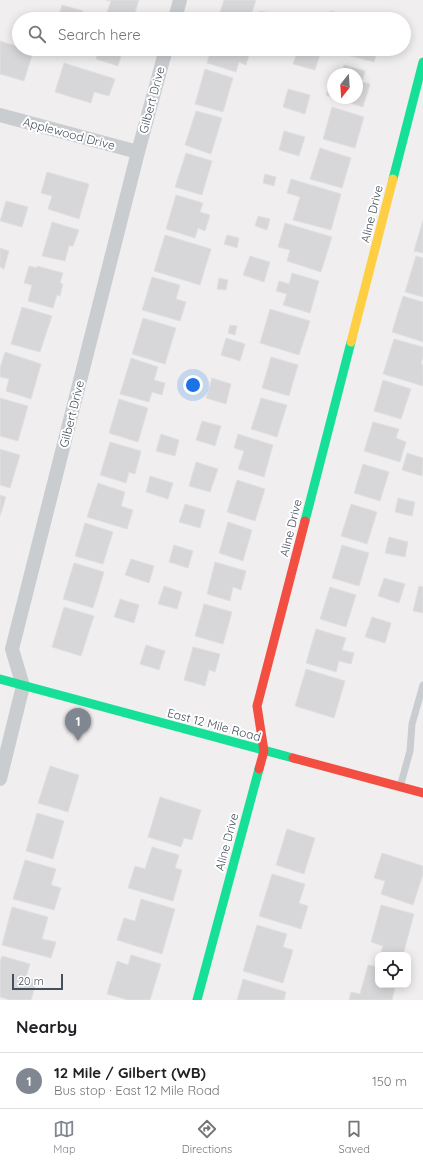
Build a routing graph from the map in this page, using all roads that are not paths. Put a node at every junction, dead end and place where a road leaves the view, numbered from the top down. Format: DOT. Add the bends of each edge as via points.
graph roads {
  1 [pos="180,0"];
  2 [pos="177,12"];
  3 [pos="164,56"];
  4 [pos="423,62"];
  5 [pos="0,115"];
  6 [pos="138,152"];
  7 [pos="0,679"];
  8 [pos="423,685"];
  9 [pos="23,686"];
  10 [pos="264,751"];
  11 [pos="0,779"];
  12 [pos="400,787"];
  13 [pos="423,793"];
  14 [pos="198,1000"];
  1 -- 2 [label="street"];
  3 -- 6 [label="street, Gilbert Drive"];
  4 -- 10 [label="street, Aline Drive" via="257,706"];
  5 -- 6 [label="street, Applewood Drive"];
  6 -- 9 [label="street, Gilbert Drive" via="12,649"];
  7 -- 9 [label="street, East 12 Mile Road"];
  8 -- 12 [label="lane" via="412,724 410,751"];
  9 -- 10 [label="street, East 12 Mile Road"];
  9 -- 11 [label="street"];
  10 -- 12 [label="street, East 12 Mile Road"];
  10 -- 14 [label="street, Aline Drive"];
  12 -- 13 [label="street, East 12 Mile Road"];
}
